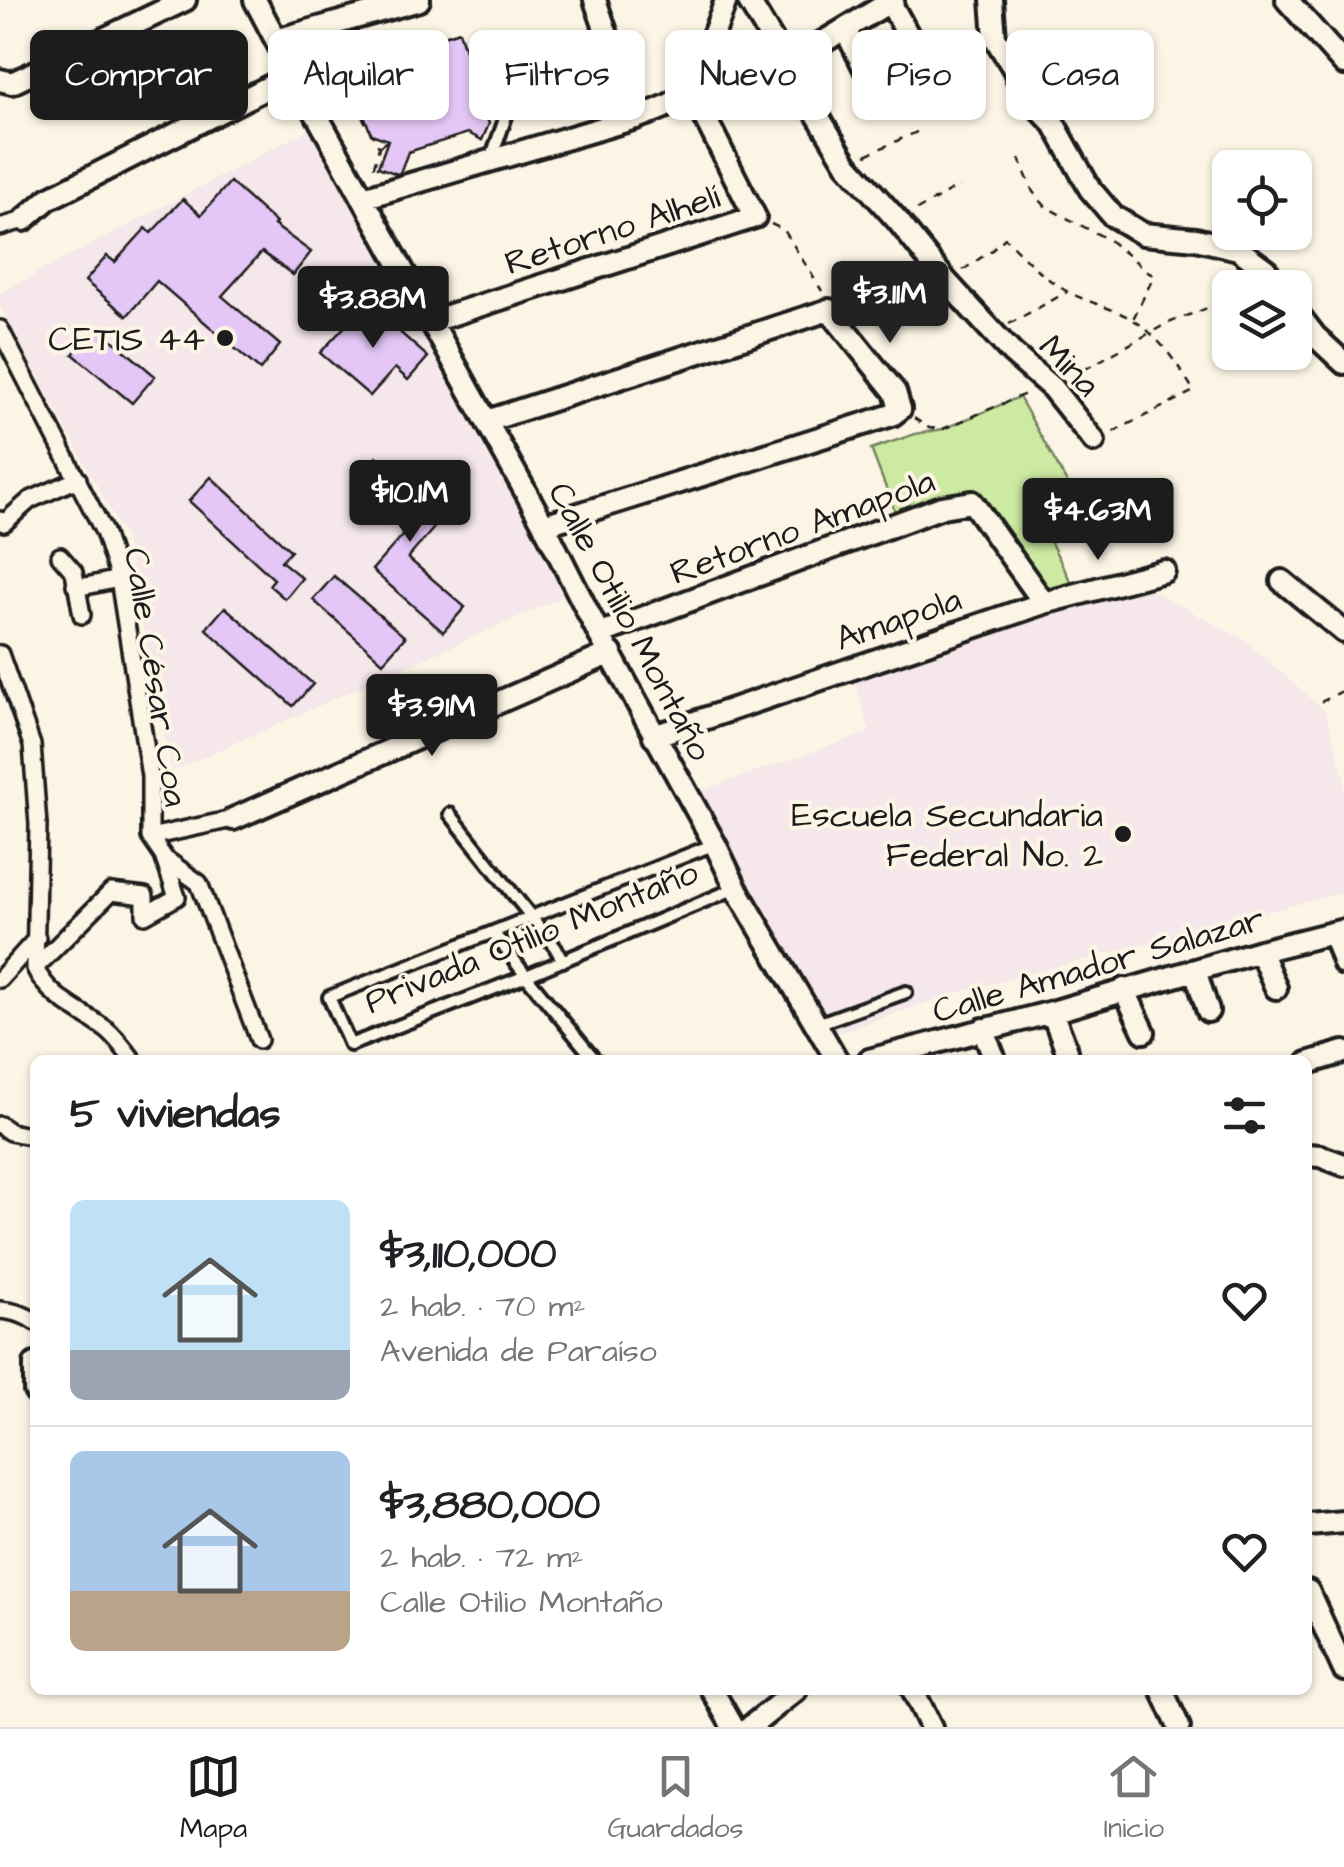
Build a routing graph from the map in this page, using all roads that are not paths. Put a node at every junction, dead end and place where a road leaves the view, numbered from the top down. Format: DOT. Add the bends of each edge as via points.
graph roads {
  1 [pos="184,0"];
  2 [pos="256,0"];
  3 [pos="418,0"];
  4 [pos="595,0"];
  5 [pos="726,0"];
  6 [pos="748,0"];
  7 [pos="992,0"];
  8 [pos="1287,0"];
  9 [pos="891,1"];
  10 [pos="845,29"];
  11 [pos="271,30"];
  12 [pos="312,30"];
  13 [pos="605,30"];
  14 [pos="715,30"];
  15 [pos="906,30"];
  16 [pos="832,37"];
  17 [pos="852,43"];
  18 [pos="1344,64"];
  19 [pos="0,80"];
  20 [pos="268,87"];
  21 [pos="319,120"];
  22 [pos="505,120"];
  23 [pos="629,120"];
  24 [pos="706,120"];
  25 [pos="491,160"];
  26 [pos="360,194"];
  27 [pos="24,220"];
  28 [pos="0,227"];
  29 [pos="1266,270"];
  30 [pos="432,320"];
  31 [pos="0,329"];
  32 [pos="1312,332"];
  33 [pos="1344,363"];
  34 [pos="487,421"];
  35 [pos="1094,441"];
  36 [pos="78,479"];
  37 [pos="0,520"];
  38 [pos="544,525"];
  39 [pos="60,556"];
  40 [pos="1164,571"];
  41 [pos="118,580"];
  42 [pos="1282,581"];
  43 [pos="75,585"];
  44 [pos="1044,603"];
  45 [pos="82,615"];
  46 [pos="1344,632"];
  47 [pos="599,634"];
  48 [pos="611,653"];
  49 [pos="0,654"];
  50 [pos="654,736"];
  51 [pos="450,814"];
  52 [pos="233,820"];
  53 [pos="150,837"];
  54 [pos="715,844"];
  55 [pos="163,856"];
  56 [pos="736,888"];
  57 [pos="531,917"];
  58 [pos="1338,931"];
  59 [pos="493,932"];
  60 [pos="37,938"];
  61 [pos="1260,951"];
  62 [pos="563,961"];
  63 [pos="1344,964"];
  64 [pos="36,968"];
  65 [pos="1195,970"];
  66 [pos="526,976"];
  67 [pos="0,979"];
  68 [pos="1276,988"];
  69 [pos="1124,989"];
  70 [pos="906,992"];
  71 [pos="1208,1011"];
  72 [pos="1052,1012"];
  73 [pos="818,1024"];
  74 [pos="983,1030"];
  75 [pos="1144,1032"];
  76 [pos="260,1040"];
  77 [pos="1067,1052"];
  78 [pos="1344,1052"];
  79 [pos="129,1055"];
  80 [pos="591,1055"];
  81 [pos="834,1055"];
  82 [pos="915,1055"];
  83 [pos="992,1055"];
  84 [pos="1312,1061"];
  85 [pos="0,1125"];
  86 [pos="30,1137"];
  87 [pos="1312,1155"];
  88 [pos="1344,1166"];
  89 [pos="0,1310"];
  90 [pos="30,1318"];
  91 [pos="1344,1522"];
  92 [pos="1312,1524"];
  93 [pos="1312,1600"];
  94 [pos="1344,1670"];
  95 [pos="715,1695"];
  96 [pos="790,1695"];
  97 [pos="915,1695"];
  98 [pos="1164,1695"];
  99 [pos="733,1727"];
  100 [pos="750,1727"];
  101 [pos="930,1727"];
  102 [pos="1179,1727"];
  1 -- 19 [label="street" via="12,82"];
  2 -- 11 [label="street, Calle Otilio Montaño"];
  3 -- 12 [label="street"];
  4 -- 13 [label="street"];
  5 -- 14 [label="street"];
  6 -- 35 [label="street, Mina" via="847,164"];
  7 -- 29 [label="street" via="995,38 1023,92 1054,124 1090,190 1113,216 1143,234 1238,250"];
  8 -- 18 [label="street"];
  9 -- 10 [label="street"];
  9 -- 15 [label="street"];
  10 -- 16 [label="street"];
  10 -- 17 [label="street"];
  20 -- 27 [label="street" via="48,198"];
  21 -- 26 [label="street, Calle Otilio Montaño"];
  22 -- 25 [label="lane"];
  23 -- 25 [label="street"];
  24 -- 30 [label="street, Retorno Alhelí" via="756,217"];
  25 -- 26 [label="street"];
  26 -- 30 [label="street, Calle Otilio Montaño"];
  27 -- 28 [label="street"];
  30 -- 34 [label="street, Calle Otilio Montaño"];
  31 -- 36 [label="street, Calle César Coa"];
  32 -- 33 [label="street"];
  34 -- 38 [label="street, Calle Otilio Montaño"];
  34 -- 38 [label="street" via="830,310 900,409"];
  36 -- 37 [label="street"];
  36 -- 41 [label="street, Calle César Coa"];
  38 -- 47 [label="street, Calle Otilio Montaño"];
  39 -- 43 [label="street" via="74,572"];
  40 -- 44 [label="street, Amapola"];
  41 -- 43 [label="street"];
  41 -- 53 [label="street, Calle César Coa" via="150,776"];
  42 -- 46 [label="street"];
  43 -- 45 [label="street"];
  44 -- 47 [label="street, Retorno Amapola" via="972,502"];
  44 -- 50 [label="street, Amapola"];
  47 -- 48 [label="street, Calle Otilio Montaño"];
  48 -- 50 [label="street, Calle Otilio Montaño"];
  48 -- 52 [label="street"];
  49 -- 60 [label="street" via="32,745"];
  50 -- 54 [label="street, Calle Otilio Montaño"];
  51 -- 57 [label="lane"];
  52 -- 53 [label="street"];
  53 -- 55 [label="street, Calle César Coa"];
  54 -- 56 [label="street, Calle Otilio Montaño"];
  54 -- 57 [label="lane, Privada Otilio Montaño"];
  55 -- 64 [label="street, Calle César Coa" via="177,897 145,915 145,896 111,892"];
  55 -- 76 [label="street" via="199,883"];
  56 -- 62 [label="lane, Privada Otilio Montaño"];
  56 -- 73 [label="street, Calle Otilio Montaño"];
  57 -- 59 [label="lane, Privada Otilio Montaño"];
  57 -- 62 [label="lane"];
  58 -- 61 [label="street, Calle Amador Salazar"];
  58 -- 63 [label="street"];
  59 -- 66 [label="lane"];
  59 -- 66 [label="lane, Privada Otilio Montaño" via="329,997 350,1045"];
  60 -- 64 [label="street"];
  60 -- 67 [label="street"];
  61 -- 65 [label="street, Calle Amador Salazar"];
  61 -- 68 [label="street"];
  62 -- 66 [label="lane, Privada Otilio Montaño"];
  64 -- 79 [label="street" via="65,1004 110,1031"];
  65 -- 69 [label="street, Calle Amador Salazar"];
  65 -- 71 [label="street"];
  66 -- 80 [label="lane"];
  69 -- 72 [label="street, Calle Amador Salazar"];
  69 -- 75 [label="street"];
  70 -- 73 [label="lane"];
  72 -- 74 [label="street, Calle Amador Salazar"];
  72 -- 77 [label="street"];
  73 -- 81 [label="street, Calle Otilio Montaño"];
  74 -- 82 [label="street, Calle Amador Salazar"];
  74 -- 83 [label="street"];
  78 -- 84 [label="street"];
  85 -- 86 [label="street"];
  87 -- 88 [label="street"];
  89 -- 90 [label="street"];
  91 -- 92 [label="street"];
  93 -- 94 [label="street"];
  95 -- 99 [label="street"];
  96 -- 100 [label="street"];
  97 -- 101 [label="street"];
  98 -- 102 [label="street"];
}
